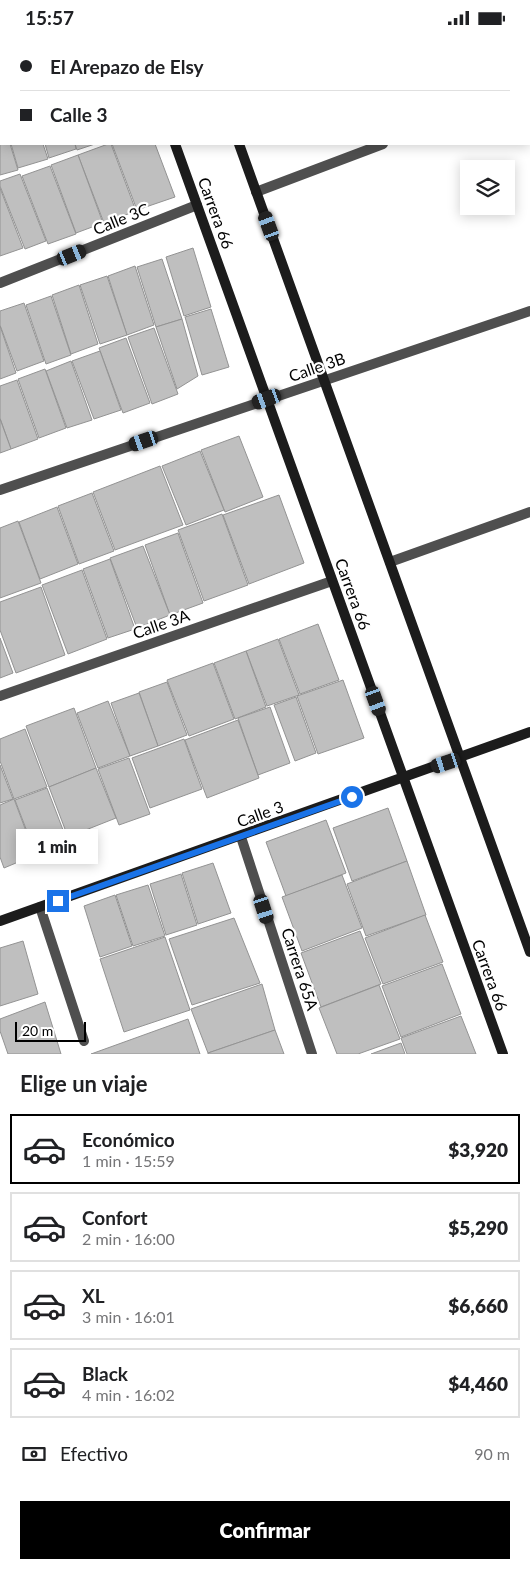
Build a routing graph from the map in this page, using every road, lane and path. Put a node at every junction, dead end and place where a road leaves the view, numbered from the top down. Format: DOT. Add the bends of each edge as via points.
graph roads {
  1 [pos="176,145"];
  2 [pos="239,145"];
  3 [pos="380,145"];
  4 [pos="256,192"];
  5 [pos="197,205"];
  6 [pos="0,283"];
  7 [pos="530,311"];
  8 [pos="324,380"];
  9 [pos="267,399"];
  10 [pos="0,490"];
  11 [pos="530,512"];
  12 [pos="390,563"];
  13 [pos="332,581"];
  14 [pos="0,696"];
  15 [pos="530,733"];
  16 [pos="460,759"];
  17 [pos="403,777"];
  18 [pos="241,837"];
  19 [pos="40,907"];
  20 [pos="0,921"];
  21 [pos="530,952"];
  22 [pos="84,1041"];
  23 [pos="312,1054"];
  24 [pos="503,1054"];
  1 -- 5 [label="main road, Carrera 66"];
  2 -- 4 [label="main road"];
  3 -- 4 [label="street"];
  4 -- 8 [label="main road"];
  5 -- 6 [label="street, Calle 3C"];
  5 -- 9 [label="main road, Carrera 66"];
  7 -- 8 [label="street, Calle 3B"];
  8 -- 9 [label="street, Calle 3B"];
  8 -- 12 [label="main road"];
  9 -- 10 [label="street, Calle 3B"];
  9 -- 13 [label="main road, Carrera 66"];
  11 -- 12 [label="street"];
  12 -- 16 [label="main road"];
  13 -- 14 [label="street, Calle 3A"];
  13 -- 17 [label="main road, Carrera 66"];
  15 -- 16 [label="main road, Calle 3"];
  16 -- 17 [label="main road, Calle 3"];
  16 -- 21 [label="main road"];
  17 -- 18 [label="main road, Calle 3"];
  17 -- 24 [label="main road, Carrera 66"];
  18 -- 19 [label="main road, Calle 3"];
  18 -- 23 [label="street, Carrera 65A"];
  19 -- 20 [label="main road, Calle 3"];
  19 -- 22 [label="street"];
}
